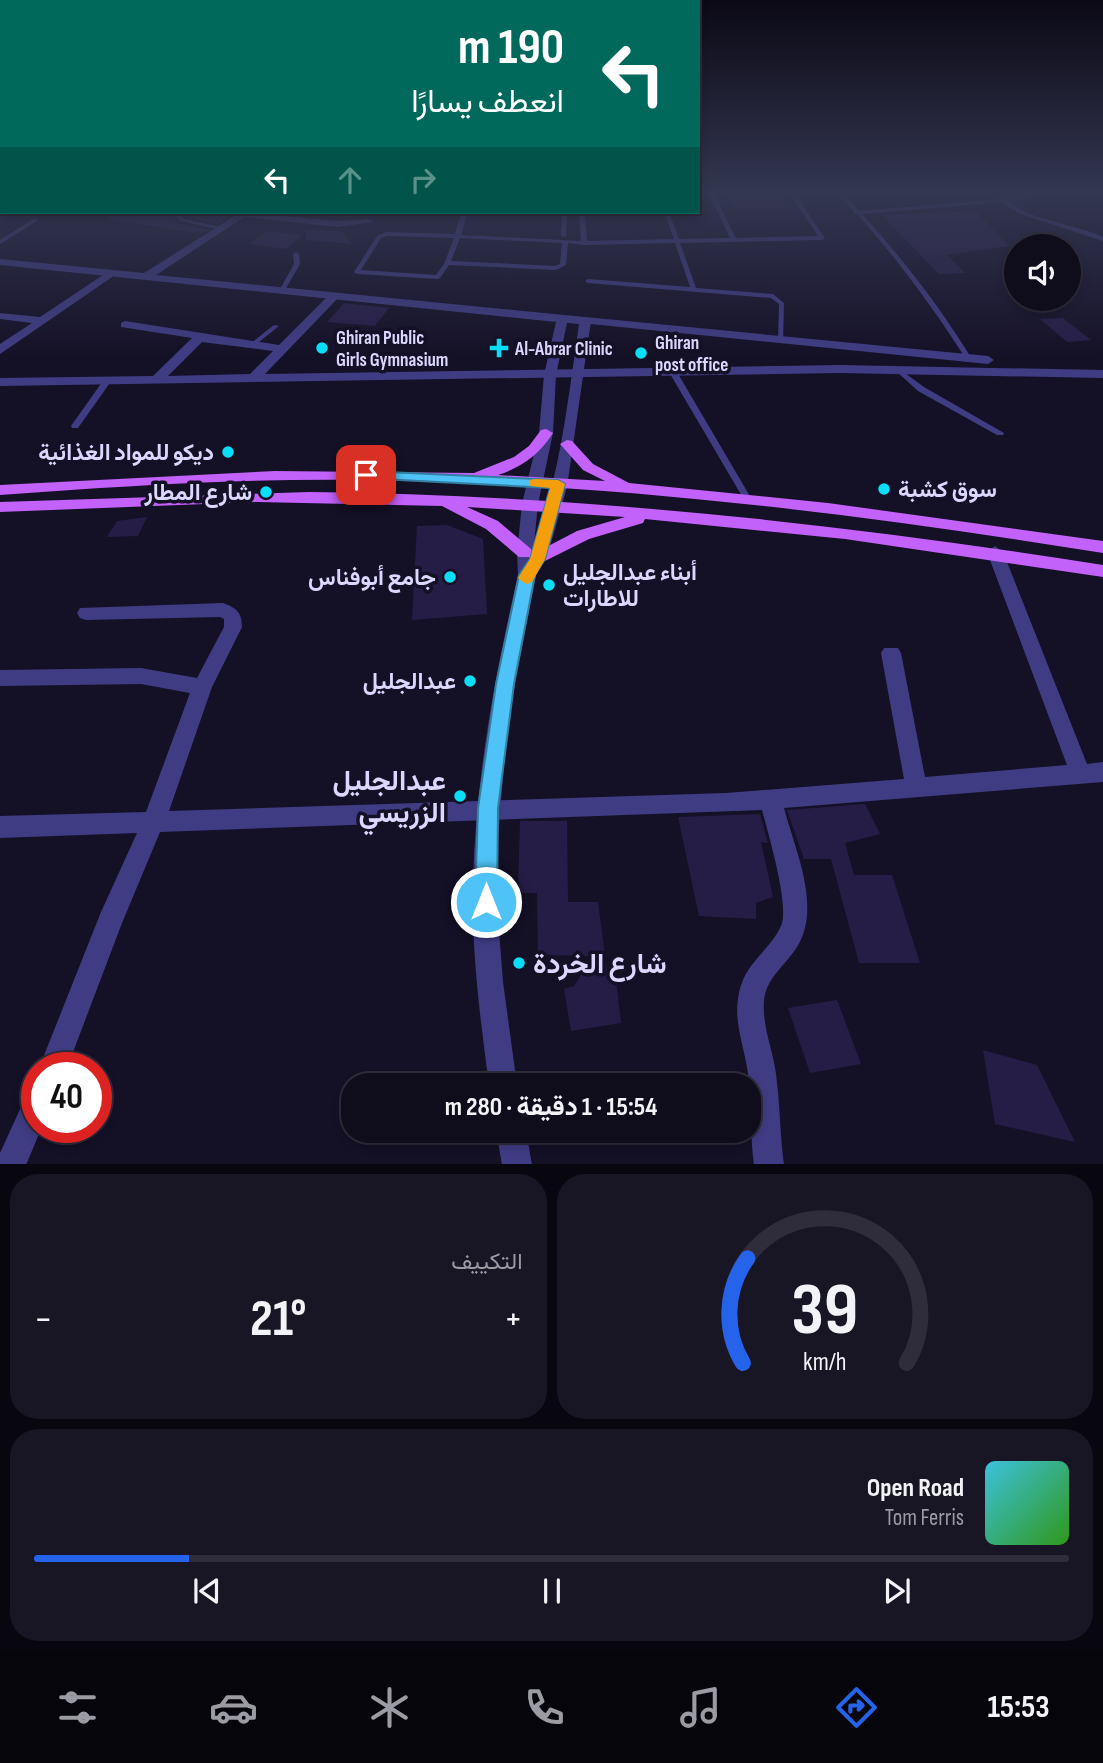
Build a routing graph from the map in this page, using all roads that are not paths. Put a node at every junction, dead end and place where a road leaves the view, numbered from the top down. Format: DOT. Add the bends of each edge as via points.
graph roads {
  1 [pos="190,248"];
  2 [pos="373,248"];
  3 [pos="453,248"];
  4 [pos="563,248"];
  5 [pos="679,248"];
  6 [pos="890,248"];
  7 [pos="296,254"];
  8 [pos="0,262"];
  9 [pos="447,263"];
  10 [pos="113,273"];
  11 [pos="147,276"];
  12 [pos="589,281"];
  13 [pos="693,288"];
  14 [pos="283,289"];
  15 [pos="335,295"];
  16 [pos="0,316"];
  17 [pos="562,319"];
  18 [pos="43,321"];
  19 [pos="584,321"];
  20 [pos="125,325"];
  21 [pos="276,326"];
  22 [pos="199,338"];
  23 [pos="781,342"];
  24 [pos="252,345"];
  25 [pos="283,349"];
  26 [pos="0,350"];
  27 [pos="969,359"];
  28 [pos="898,370"];
  29 [pos="673,372"];
  30 [pos="1103,372"];
  31 [pos="577,374"];
  32 [pos="550,375"];
  33 [pos="255,377"];
  34 [pos="157,379"];
  35 [pos="108,380"];
  36 [pos="0,382"];
  37 [pos="75,426"];
  38 [pos="546,433"];
  39 [pos="1000,433"];
  40 [pos="567,444"];
  41 [pos="455,478"];
  42 [pos="535,483"];
  43 [pos="558,484"];
  44 [pos="0,490"];
  45 [pos="648,490"];
  46 [pos="747,498"];
  47 [pos="437,500"];
  48 [pos="530,504"];
  49 [pos="554,505"];
  50 [pos="0,508"];
  51 [pos="652,516"];
  52 [pos="1103,547"];
  53 [pos="995,552"];
  54 [pos="530,562"];
  55 [pos="1103,570"];
  56 [pos="86,613"];
  57 [pos="891,653"];
  58 [pos="0,678"];
  59 [pos="202,687"];
  60 [pos="1092,774"];
  61 [pos="916,786"];
  62 [pos="771,800"];
  63 [pos="488,808"];
  64 [pos="154,820"];
  65 [pos="0,827"];
  66 [pos="59,1052"];
  67 [pos="502,1073"];
  68 [pos="21,1140"];
  69 [pos="513,1143"];
  70 [pos="0,1159"];
  71 [pos="4,1164"];
  72 [pos="10,1164"];
  73 [pos="517,1164"];
  74 [pos="769,1164"];
  1 -- 11 [label="street"];
  2 -- 9 [label="lane" via="357,272 435,278"];
  3 -- 9 [label="lane"];
  4 -- 9 [label="lane" via="560,267"];
  5 -- 13 [label="lane"];
  6 -- 27 [label="lane"];
  7 -- 14 [label="lane" via="298,264"];
  8 -- 10 [label="street"];
  10 -- 11 [label="street"];
  10 -- 18 [label="street"];
  11 -- 14 [label="street"];
  12 -- 13 [label="lane"];
  13 -- 23 [label="lane" via="777,299 782,304"];
  14 -- 15 [label="street"];
  15 -- 17 [label="street"];
  15 -- 25 [label="street"];
  16 -- 18 [label="street"];
  17 -- 19 [label="street"];
  17 -- 32 [label="street"];
  18 -- 26 [label="street"];
  19 -- 23 [label="street"];
  19 -- 31 [label="street"];
  20 -- 22 [label="street"];
  21 -- 24 [label="lane"];
  22 -- 24 [label="street"];
  22 -- 34 [label="street"];
  23 -- 27 [label="street"];
  24 -- 25 [label="street"];
  25 -- 33 [label="street"];
  27 -- 30 [label="street"];
  28 -- 29 [label="street"];
  28 -- 30 [label="street"];
  28 -- 39 [label="lane" via="921,389"];
  29 -- 31 [label="street"];
  29 -- 46 [label="lane"];
  31 -- 32 [label="street"];
  31 -- 40 [label="street"];
  32 -- 33 [label="street"];
  32 -- 38 [label="street"];
  33 -- 34 [label="street"];
  34 -- 35 [label="street"];
  35 -- 36 [label="street"];
  35 -- 37 [label="lane"];
  38 -- 41 [label="main road" via="533,451 514,463"];
  38 -- 42 [label="street"];
  40 -- 43 [label="street"];
  40 -- 45 [label="main road" via="588,467 605,477"];
  41 -- 42 [label="main road"];
  41 -- 44 [label="main road" via="190,478"];
  42 -- 43 [label="main road"];
  42 -- 48 [label="street"];
  43 -- 45 [label="main road"];
  43 -- 49 [label="street"];
  45 -- 46 [label="main road"];
  46 -- 52 [label="main road" via="965,524"];
  47 -- 48 [label="main road"];
  47 -- 50 [label="main road" via="262,497"];
  47 -- 54 [label="main road" via="492,525"];
  48 -- 49 [label="main road"];
  48 -- 54 [label="street"];
  49 -- 51 [label="main road"];
  49 -- 54 [label="street"];
  51 -- 53 [label="main road"];
  51 -- 54 [label="main road" via="583,535"];
  53 -- 55 [label="main road"];
  53 -- 60 [label="street"];
  54 -- 63 [label="street" via="503,696"];
  56 -- 59 [label="street" via="228,612 233,627"];
  57 -- 61 [label="street"];
  58 -- 59 [label="street" via="141,676"];
  59 -- 64 [label="street"];
  60 -- 61 [label="street"];
  61 -- 62 [label="street"];
  62 -- 63 [label="street"];
  62 -- 74 [label="street" via="795,917 787,937 766,961 751,999"];
  63 -- 64 [label="street"];
  63 -- 67 [label="street" via="487,946"];
  64 -- 65 [label="street"];
  64 -- 66 [label="street"];
  68 -- 72 [label="street"];
  69 -- 73 [label="street"];
  70 -- 71 [label="lane"];
}
